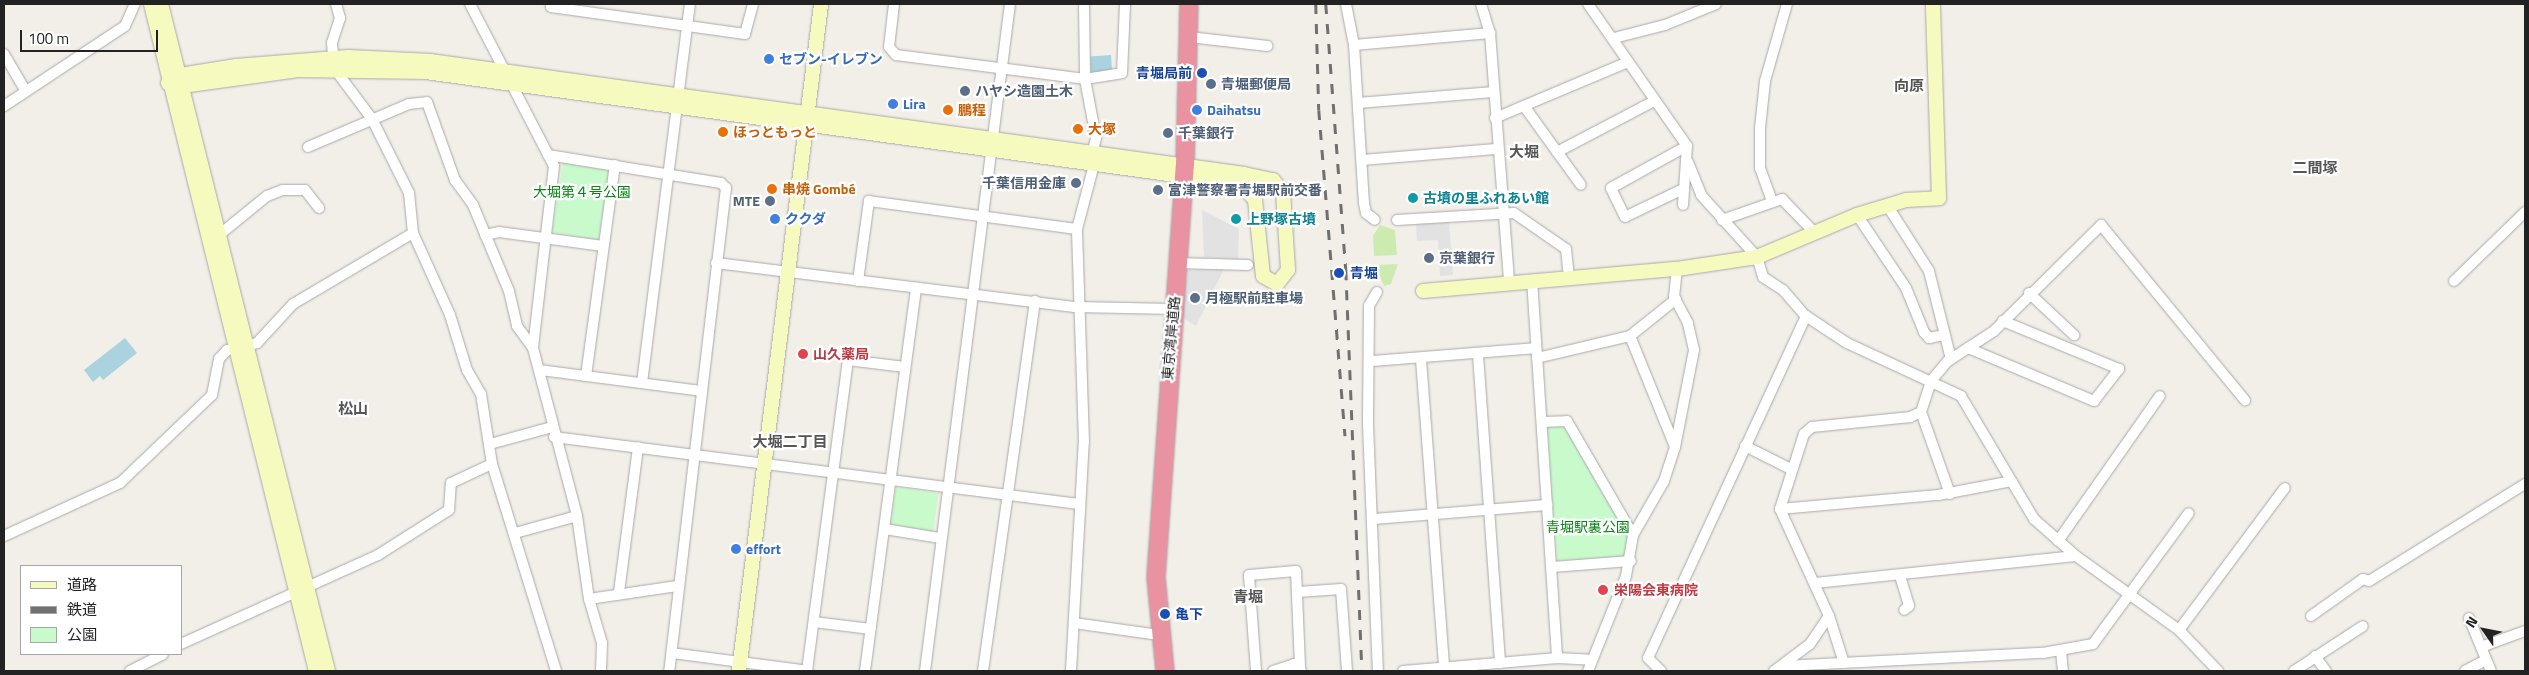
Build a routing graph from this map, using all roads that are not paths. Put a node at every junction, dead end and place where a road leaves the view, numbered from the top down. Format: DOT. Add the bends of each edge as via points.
graph roads {
  1 [pos="135,4"];
  2 [pos="151,4"];
  3 [pos="162,4"];
  4 [pos="336,4"];
  5 [pos="470,4"];
  6 [pos="552,4"];
  7 [pos="690,4"];
  8 [pos="753,4"];
  9 [pos="821,4"];
  10 [pos="894,4"];
  11 [pos="1010,4"];
  12 [pos="1084,4"];
  13 [pos="1125,4"];
  14 [pos="1189,4"];
  15 [pos="1346,4"];
  16 [pos="1480,4"];
  17 [pos="1588,4"];
  18 [pos="1716,4"];
  19 [pos="1787,4"];
  20 [pos="1933,4"];
  21 [pos="687,26"];
  22 [pos="1490,33"];
  23 [pos="1189,37"];
  24 [pos="1614,38"];
  25 [pos="1354,44"];
  26 [pos="1267,46"];
  27 [pos="4,54"];
  28 [pos="1626,62"];
  29 [pos="333,63"];
  30 [pos="1004,68"];
  31 [pos="510,77"];
  32 [pos="1085,79"];
  33 [pos="177,82"];
  34 [pos="25,90"];
  35 [pos="1494,92"];
  36 [pos="677,100"];
  37 [pos="1654,101"];
  38 [pos="1358,103"];
  39 [pos="4,106"];
  40 [pos="1524,106"];
  41 [pos="808,118"];
  42 [pos="1495,118"];
  43 [pos="372,120"];
  44 [pos="994,144"];
  45 [pos="1687,146"];
  46 [pos="308,147"];
  47 [pos="1496,149"];
  48 [pos="1557,152"];
  49 [pos="548,154"];
  50 [pos="1094,156"];
  51 [pos="1362,160"];
  52 [pos="1688,162"];
  53 [pos="615,166"];
  54 [pos="1185,171"];
  55 [pos="668,174"];
  56 [pos="1581,185"];
  57 [pos="1683,188"];
  58 [pos="1772,201"];
  59 [pos="1683,205"];
  60 [pos="1887,205"];
  61 [pos="319,208"];
  62 [pos="1500,211"];
  63 [pos="2525,212"];
  64 [pos="1857,215"];
  65 [pos="984,217"];
  66 [pos="1375,220"];
  67 [pos="1397,220"];
  68 [pos="1722,220"];
  69 [pos="1077,229"];
  70 [pos="412,233"];
  71 [pos="1815,233"];
  72 [pos="219,235"];
  73 [pos="485,235"];
  74 [pos="545,238"];
  75 [pos="603,246"];
  76 [pos="1757,257"];
  77 [pos="716,263"];
  78 [pos="1178,263"];
  79 [pos="1248,265"];
  80 [pos="1677,269"];
  81 [pos="786,272"];
  82 [pos="1569,277"];
  83 [pos="1532,280"];
  84 [pos="858,281"];
  85 [pos="2454,281"];
  86 [pos="1509,282"];
  87 [pos="916,287"];
  88 [pos="1423,291"];
  89 [pos="1378,292"];
  90 [pos="974,293"];
  91 [pos="2029,293"];
  92 [pos="1676,299"];
  93 [pos="1035,301"];
  94 [pos="1076,307"];
  95 [pos="1174,309"];
  96 [pos="1806,316"];
  97 [pos="2003,321"];
  98 [pos="2074,334"];
  99 [pos="1945,335"];
  100 [pos="1630,336"];
  101 [pos="240,346"];
  102 [pos="533,348"];
  103 [pos="1968,348"];
  104 [pos="1536,353"];
  105 [pos="1478,355"];
  106 [pos="1421,359"];
  107 [pos="1951,359"];
  108 [pos="1371,361"];
  109 [pos="905,367"];
  110 [pos="540,370"];
  111 [pos="586,376"];
  112 [pos="1931,381"];
  113 [pos="642,383"];
  114 [pos="702,391"];
  115 [pos="2160,396"];
  116 [pos="2245,400"];
  117 [pos="1921,412"];
  118 [pos="1542,422"];
  119 [pos="553,432"];
  120 [pos="490,444"];
  121 [pos="1745,446"];
  122 [pos="638,447"];
  123 [pos="1674,448"];
  124 [pos="694,456"];
  125 [pos="492,464"];
  126 [pos="761,465"];
  127 [pos="1789,468"];
  128 [pos="836,472"];
  129 [pos="892,480"];
  130 [pos="2012,481"];
  131 [pos="2525,484"];
  132 [pos="948,487"];
  133 [pos="2285,488"];
  134 [pos="1950,494"];
  135 [pos="1005,496"];
  136 [pos="1079,504"];
  137 [pos="1547,505"];
  138 [pos="1490,509"];
  139 [pos="1780,509"];
  140 [pos="2189,512"];
  141 [pos="1432,513"];
  142 [pos="577,516"];
  143 [pos="1373,519"];
  144 [pos="885,529"];
  145 [pos="515,533"];
  146 [pos="1634,535"];
  147 [pos="4,536"];
  148 [pos="940,538"];
  149 [pos="2058,541"];
  150 [pos="2076,556"];
  151 [pos="1631,561"];
  152 [pos="1552,568"];
  153 [pos="1900,576"];
  154 [pos="1814,583"];
  155 [pos="676,586"];
  156 [pos="303,591"];
  157 [pos="619,592"];
  158 [pos="1298,592"];
  159 [pos="2128,593"];
  160 [pos="589,599"];
  161 [pos="1904,610"];
  162 [pos="1829,616"];
  163 [pos="2311,616"];
  164 [pos="2469,618"];
  165 [pos="814,622"];
  166 [pos="1074,624"];
  167 [pos="2363,626"];
  168 [pos="871,629"];
  169 [pos="2179,630"];
  170 [pos="2525,631"];
  171 [pos="1159,635"];
  172 [pos="182,644"];
  173 [pos="2481,646"];
  174 [pos="2061,650"];
  175 [pos="672,653"];
  176 [pos="161,655"];
  177 [pos="2315,656"];
  178 [pos="1557,658"];
  179 [pos="1592,660"];
  180 [pos="2486,660"];
  181 [pos="1500,663"];
  182 [pos="1844,663"];
  183 [pos="739,667"];
  184 [pos="1444,667"];
  185 [pos="1778,669"];
  186 [pos="1301,670"];
  187 [pos="130,671"];
  188 [pos="316,671"];
  189 [pos="328,671"];
  190 [pos="556,671"];
  191 [pos="601,671"];
  192 [pos="669,671"];
  193 [pos="808,671"];
  194 [pos="865,671"];
  195 [pos="925,671"];
  196 [pos="983,671"];
  197 [pos="1070,671"];
  198 [pos="1166,671"];
  199 [pos="1256,671"];
  200 [pos="1273,671"];
  201 [pos="1347,671"];
  202 [pos="1378,671"];
  203 [pos="1403,671"];
  204 [pos="1588,671"];
  205 [pos="1661,671"];
  206 [pos="2063,671"];
  207 [pos="2218,671"];
  208 [pos="2294,671"];
  209 [pos="2326,671"];
  210 [pos="2465,671"];
  211 [pos="2491,671"];
  1 -- 34 [label="street" via="125,26"];
  2 -- 33 [label="street"];
  3 -- 33 [label="street"];
  4 -- 29 [label="street" via="340,18"];
  5 -- 31 [label="street"];
  6 -- 21 [label="street" via="552,7"];
  7 -- 21 [label="street"];
  8 -- 21 [label="street" via="750,31 745,34"];
  9 -- 41 [label="street"];
  10 -- 30 [label="street" via="888,47 896,55"];
  11 -- 30 [label="street"];
  12 -- 32 [label="street"];
  13 -- 32 [label="street" via="1122,73"];
  14 -- 23 [label="highway, 東京湾岸道路"];
  15 -- 25 [label="street"];
  16 -- 22 [label="street"];
  17 -- 24 [label="street"];
  18 -- 24 [label="street" via="1665,25"];
  19 -- 58 [label="street" via="1765,81 1760,128 1760,168"];
  20 -- 60 [label="street" via="1939,198"];
  21 -- 36 [label="street"];
  22 -- 25 [label="street"];
  22 -- 35 [label="street"];
  23 -- 26 [label="street"];
  23 -- 54 [label="highway, 東京湾岸道路"];
  24 -- 28 [label="street"];
  25 -- 38 [label="street"];
  27 -- 34 [label="street"];
  28 -- 37 [label="street"];
  28 -- 40 [label="street"];
  29 -- 31 [label="street"];
  29 -- 33 [label="street"];
  29 -- 43 [label="street"];
  30 -- 32 [label="street"];
  30 -- 44 [label="street"];
  31 -- 36 [label="street"];
  31 -- 49 [label="street"];
  32 -- 50 [label="street" via="1096,138"];
  33 -- 72 [label="street"];
  33 -- 101 [label="street"];
  34 -- 39 [label="street"];
  35 -- 38 [label="street"];
  35 -- 42 [label="street"];
  36 -- 41 [label="street"];
  36 -- 55 [label="street"];
  37 -- 45 [label="street"];
  37 -- 48 [label="street"];
  38 -- 51 [label="street"];
  40 -- 42 [label="street"];
  40 -- 48 [label="street"];
  41 -- 44 [label="street"];
  41 -- 81 [label="street"];
  42 -- 47 [label="street"];
  43 -- 46 [label="street"];
  43 -- 70 [label="street" via="410,193"];
  43 -- 73 [label="street" via="419,101 427,102 452,173"];
  44 -- 50 [label="street"];
  44 -- 65 [label="street"];
  45 -- 52 [label="street"];
  45 -- 57 [label="street" via="1611,188 1625,217"];
  47 -- 51 [label="street"];
  47 -- 62 [label="street"];
  48 -- 56 [label="street"];
  49 -- 53 [label="street"];
  49 -- 74 [label="street" via="554,166"];
  50 -- 54 [label="street"];
  50 -- 69 [label="street"];
  51 -- 66 [label="street" via="1366,213"];
  52 -- 57 [label="street"];
  52 -- 68 [label="street" via="1701,194"];
  53 -- 55 [label="street"];
  53 -- 75 [label="street"];
  54 -- 54 [label="street" via="1244,174 1279,184 1288,264 1281,282 1271,284 1263,276 1252,194 1241,184"];
  54 -- 78 [label="highway, 東京湾岸道路"];
  55 -- 77 [label="street" via="724,184"];
  55 -- 113 [label="street"];
  57 -- 59 [label="street"];
  58 -- 68 [label="street"];
  58 -- 71 [label="street" via="1782,199"];
  60 -- 64 [label="street"];
  60 -- 99 [label="street" via="1929,271"];
  61 -- 72 [label="street" via="305,190 284,190 267,196"];
  62 -- 67 [label="street"];
  62 -- 82 [label="street" via="1514,213 1566,249"];
  62 -- 86 [label="street"];
  63 -- 85 [label="street"];
  64 -- 71 [label="street"];
  64 -- 99 [label="street" via="1906,288 1924,332 1929,338"];
  65 -- 69 [label="street"];
  65 -- 84 [label="street" via="869,201"];
  65 -- 90 [label="street"];
  68 -- 76 [label="street"];
  69 -- 94 [label="street"];
  70 -- 101 [label="street" via="293,304 257,343"];
  70 -- 120 [label="street" via="450,315 467,370 481,394"];
  71 -- 76 [label="street"];
  72 -- 101 [label="street"];
  73 -- 74 [label="street" via="499,232"];
  73 -- 102 [label="street" via="509,291 517,326"];
  74 -- 75 [label="street"];
  74 -- 102 [label="street"];
  75 -- 111 [label="street"];
  76 -- 80 [label="street"];
  76 -- 96 [label="street" via="1764,277 1783,290"];
  77 -- 81 [label="street"];
  77 -- 114 [label="street"];
  78 -- 79 [label="street"];
  78 -- 95 [label="highway, 東京湾岸道路"];
  80 -- 82 [label="street"];
  80 -- 92 [label="street"];
  81 -- 84 [label="street"];
  81 -- 126 [label="street"];
  82 -- 83 [label="street"];
  83 -- 86 [label="street"];
  83 -- 104 [label="street"];
  84 -- 87 [label="street"];
  86 -- 88 [label="street"];
  87 -- 90 [label="street"];
  87 -- 109 [label="street"];
  89 -- 108 [label="street" via="1369,306"];
  90 -- 93 [label="street"];
  90 -- 132 [label="street"];
  91 -- 97 [label="street"];
  91 -- 98 [label="street"];
  91 -- 116 [label="street" via="2100,225"];
  92 -- 100 [label="street"];
  92 -- 123 [label="street" via="1688,323 1694,350"];
  93 -- 94 [label="street"];
  93 -- 135 [label="street"];
  94 -- 95 [label="street"];
  94 -- 136 [label="street" via="1084,381"];
  95 -- 171 [label="highway, 東京湾岸道路" via="1156,578"];
  96 -- 112 [label="street" via="1882,362"];
  96 -- 121 [label="street"];
  97 -- 103 [label="street"];
  97 -- 103 [label="street" via="2119,369 2094,400"];
  99 -- 107 [label="street"];
  100 -- 104 [label="street"];
  100 -- 123 [label="street"];
  101 -- 147 [label="street" via="219,359 212,395 120,483"];
  101 -- 156 [label="street"];
  102 -- 110 [label="street"];
  103 -- 107 [label="street"];
  104 -- 105 [label="street"];
  104 -- 118 [label="street"];
  105 -- 106 [label="street"];
  105 -- 138 [label="street"];
  106 -- 108 [label="street"];
  106 -- 141 [label="street"];
  107 -- 112 [label="street"];
  108 -- 143 [label="street"];
  109 -- 128 [label="street" via="848,360"];
  109 -- 129 [label="street"];
  110 -- 111 [label="street"];
  110 -- 119 [label="street"];
  111 -- 113 [label="street"];
  112 -- 117 [label="street"];
  112 -- 130 [label="street" via="1961,396"];
  113 -- 114 [label="street"];
  114 -- 124 [label="street"];
  115 -- 149 [label="street"];
  117 -- 127 [label="street" via="1910,417 1812,427 1804,434"];
  117 -- 134 [label="street"];
  118 -- 137 [label="street"];
  118 -- 146 [label="street" via="1567,421"];
  119 -- 120 [label="street"];
  119 -- 122 [label="street"];
  119 -- 142 [label="street"];
  120 -- 125 [label="street"];
  121 -- 127 [label="street"];
  121 -- 205 [label="street" via="1648,658"];
  122 -- 124 [label="street"];
  122 -- 157 [label="street"];
  123 -- 146 [label="street" via="1664,481"];
  124 -- 126 [label="street"];
  124 -- 155 [label="street"];
  125 -- 145 [label="street"];
  125 -- 156 [label="street" via="451,483 449,510 378,555"];
  126 -- 128 [label="street"];
  126 -- 183 [label="street"];
  127 -- 139 [label="street"];
  128 -- 129 [label="street"];
  128 -- 165 [label="street"];
  129 -- 132 [label="street"];
  129 -- 144 [label="street"];
  130 -- 134 [label="street"];
  130 -- 149 [label="street" via="2034,519"];
  131 -- 163 [label="street" via="2369,581 2363,579"];
  132 -- 135 [label="street"];
  132 -- 148 [label="street"];
  133 -- 169 [label="street"];
  134 -- 139 [label="street"];
  135 -- 136 [label="street"];
  135 -- 196 [label="street"];
  136 -- 166 [label="street"];
  137 -- 138 [label="street"];
  137 -- 152 [label="street"];
  138 -- 141 [label="street"];
  138 -- 181 [label="street"];
  139 -- 154 [label="street"];
  140 -- 159 [label="street"];
  141 -- 143 [label="street"];
  141 -- 184 [label="street"];
  142 -- 145 [label="street"];
  142 -- 160 [label="street"];
  143 -- 202 [label="street" via="1372,596"];
  144 -- 148 [label="street"];
  144 -- 168 [label="street"];
  145 -- 190 [label="street"];
  146 -- 151 [label="street"];
  148 -- 195 [label="street"];
  149 -- 150 [label="street"];
  150 -- 153 [label="street"];
  150 -- 159 [label="street"];
  151 -- 152 [label="street"];
  151 -- 179 [label="street"];
  152 -- 178 [label="street"];
  153 -- 154 [label="street"];
  153 -- 161 [label="street" via="1910,606"];
  154 -- 162 [label="street"];
  155 -- 157 [label="street"];
  155 -- 175 [label="street"];
  156 -- 172 [label="street"];
  156 -- 188 [label="street"];
  156 -- 189 [label="street"];
  157 -- 160 [label="street"];
  158 -- 186 [label="street"];
  158 -- 199 [label="street" via="1296,571 1249,575"];
  158 -- 201 [label="street" via="1341,589"];
  159 -- 169 [label="street"];
  159 -- 174 [label="street" via="2093,644"];
  160 -- 191 [label="street" via="602,643"];
  162 -- 182 [label="street"];
  162 -- 185 [label="street" via="1810,644"];
  164 -- 173 [label="street"];
  165 -- 168 [label="street"];
  165 -- 193 [label="street"];
  166 -- 171 [label="street"];
  166 -- 197 [label="street"];
  167 -- 177 [label="street"];
  168 -- 194 [label="street"];
  169 -- 207 [label="street"];
  170 -- 173 [label="street"];
  171 -- 198 [label="highway, 東京湾岸道路"];
  173 -- 180 [label="street"];
  174 -- 182 [label="street"];
  174 -- 206 [label="street"];
  175 -- 183 [label="street"];
  175 -- 192 [label="street"];
  176 -- 187 [label="street"];
  177 -- 208 [label="street"];
  177 -- 209 [label="street"];
  178 -- 179 [label="street"];
  178 -- 181 [label="street"];
  179 -- 204 [label="street"];
  180 -- 210 [label="street"];
  180 -- 211 [label="street"];
  181 -- 184 [label="street"];
  182 -- 185 [label="street"];
  183 -- 193 [label="street"];
  184 -- 203 [label="street"];
  186 -- 200 [label="street" via="1287,665"];
}
